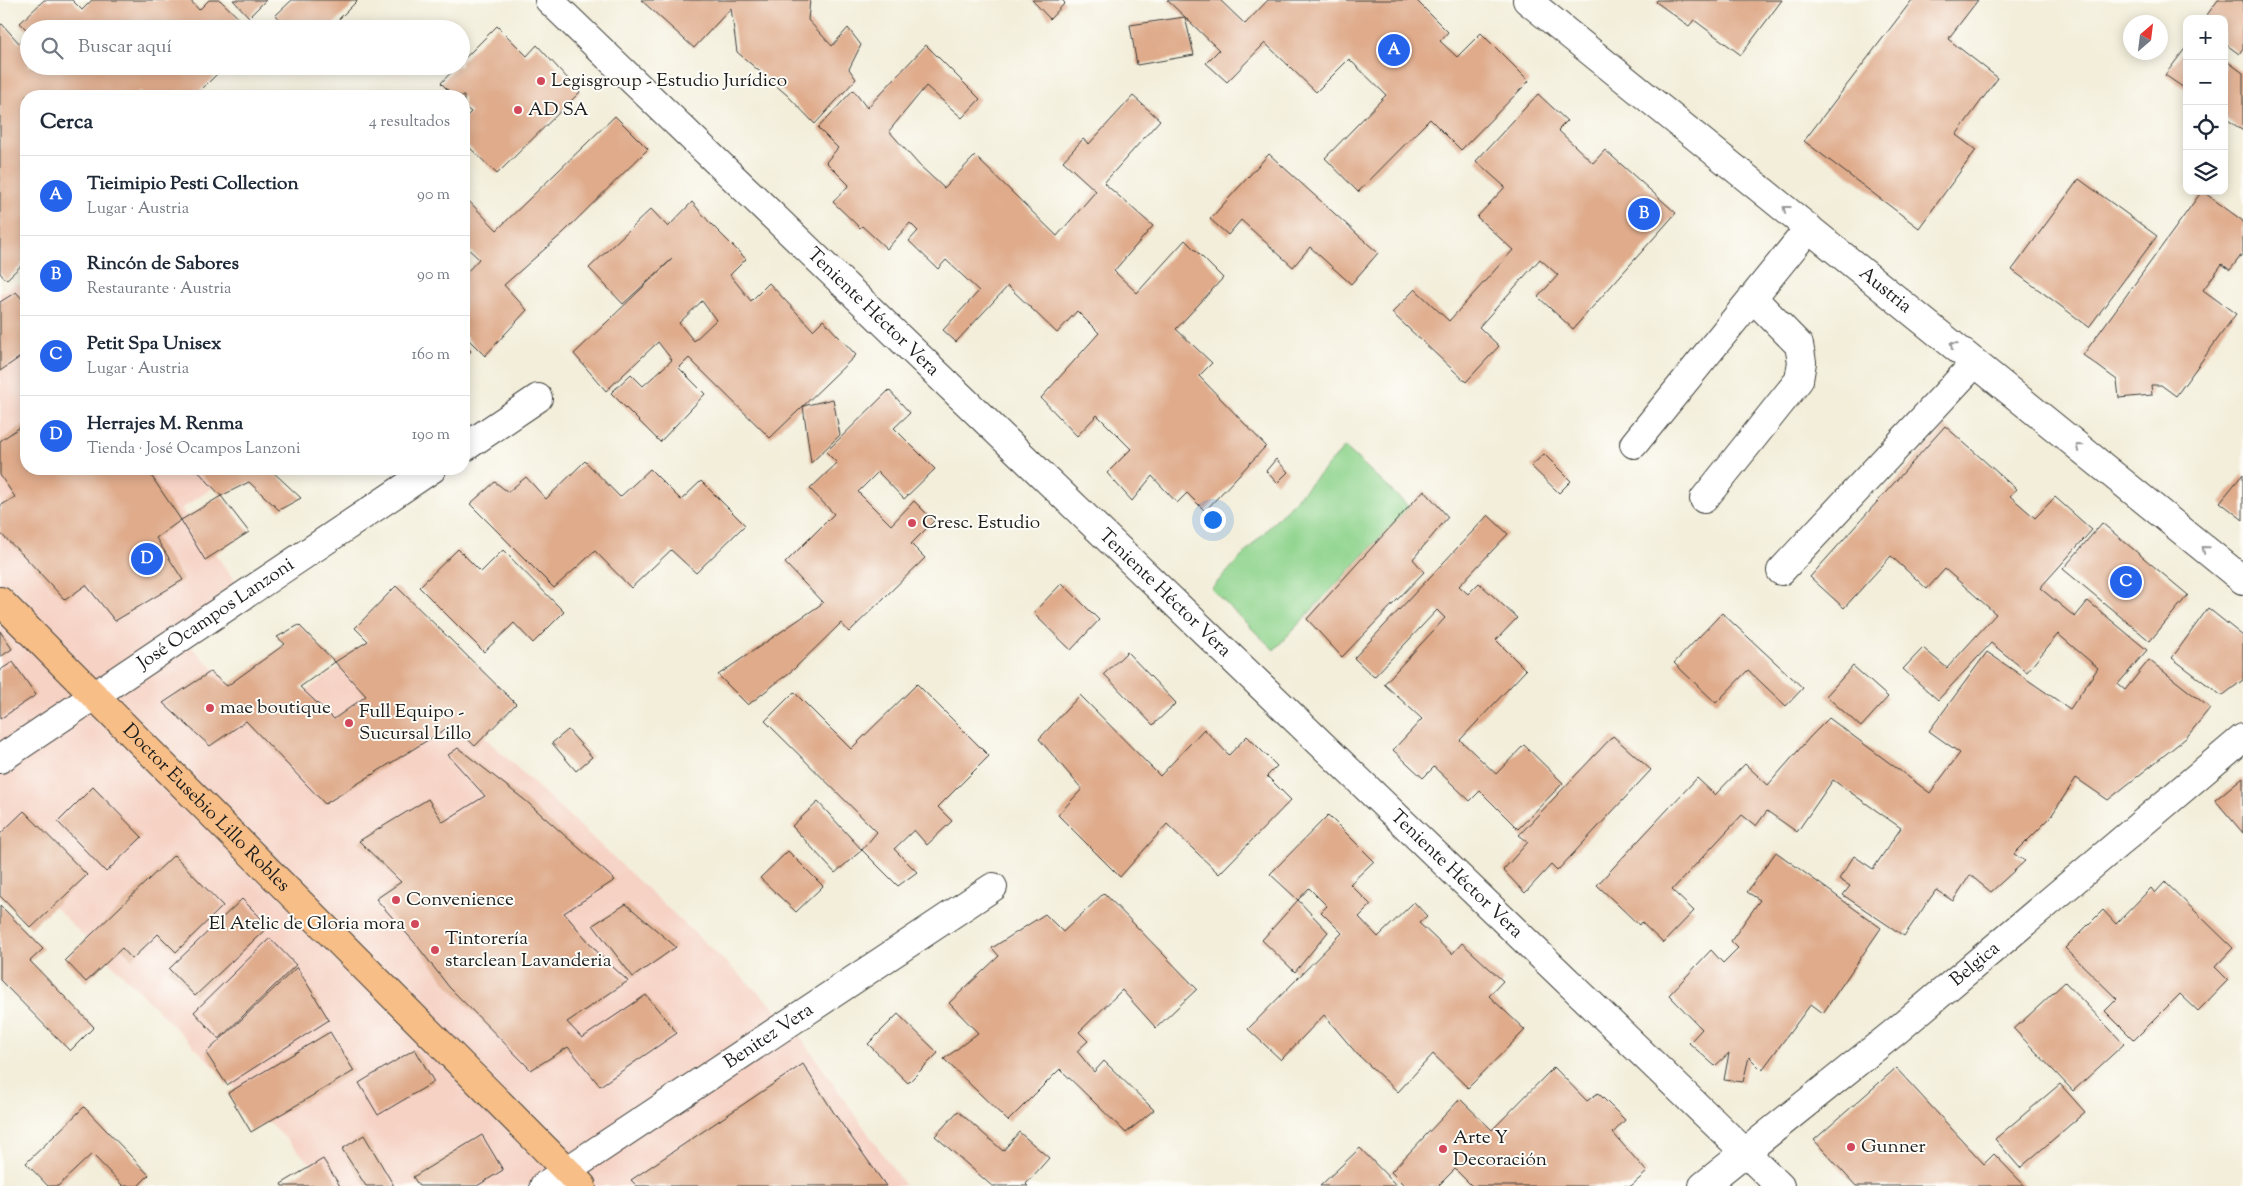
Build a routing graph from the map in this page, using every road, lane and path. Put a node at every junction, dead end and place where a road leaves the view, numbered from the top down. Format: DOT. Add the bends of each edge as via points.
graph roads {
  1 [pos="549,0"];
  2 [pos="1527,0"];
  3 [pos="1809,228"];
  4 [pos="1753,298"];
  5 [pos="1975,362"];
  6 [pos="538,398"];
  7 [pos="470,444"];
  8 [pos="1634,444"];
  9 [pos="423,475"];
  10 [pos="1704,499"];
  11 [pos="1781,571"];
  12 [pos="2243,580"];
  13 [pos="0,601"];
  14 [pos="93,694"];
  15 [pos="2243,738"];
  16 [pos="0,759"];
  17 [pos="993,887"];
  18 [pos="1745,1152"];
  19 [pos="574,1178"];
  20 [pos="544,1186"];
  21 [pos="1703,1186"];
  22 [pos="1780,1186"];
  1 -- 18 [label="street, Teniente Héctor Vera"];
  3 -- 2 [label="street, Austria, one-way"];
  3 -- 4 [label="street"];
  5 -- 3 [label="street, Austria, one-way"];
  4 -- 8 [label="street"];
  4 -- 10 [label="street" via="1799,345 1802,362 1800,380"];
  5 -- 11 [label="street"];
  12 -- 5 [label="street, Austria, one-way"];
  6 -- 7 [label="street"];
  9 -- 14 [label="street, José Ocampos Lanzoni"];
  13 -- 14 [label="main road, Doctor Eusebio Lillo Robles"];
  14 -- 16 [label="street, José Ocampos Lanzoni"];
  14 -- 19 [label="main road, Doctor Eusebio Lillo Robles"];
  15 -- 18 [label="street, Belgica" via="1895,1032"];
  17 -- 19 [label="street, Benitez Vera"];
  18 -- 21 [label="street, Belgica"];
  18 -- 22 [label="street, Teniente Héctor Vera"];
  19 -- 20 [label="street, Benitez Vera"];
}
